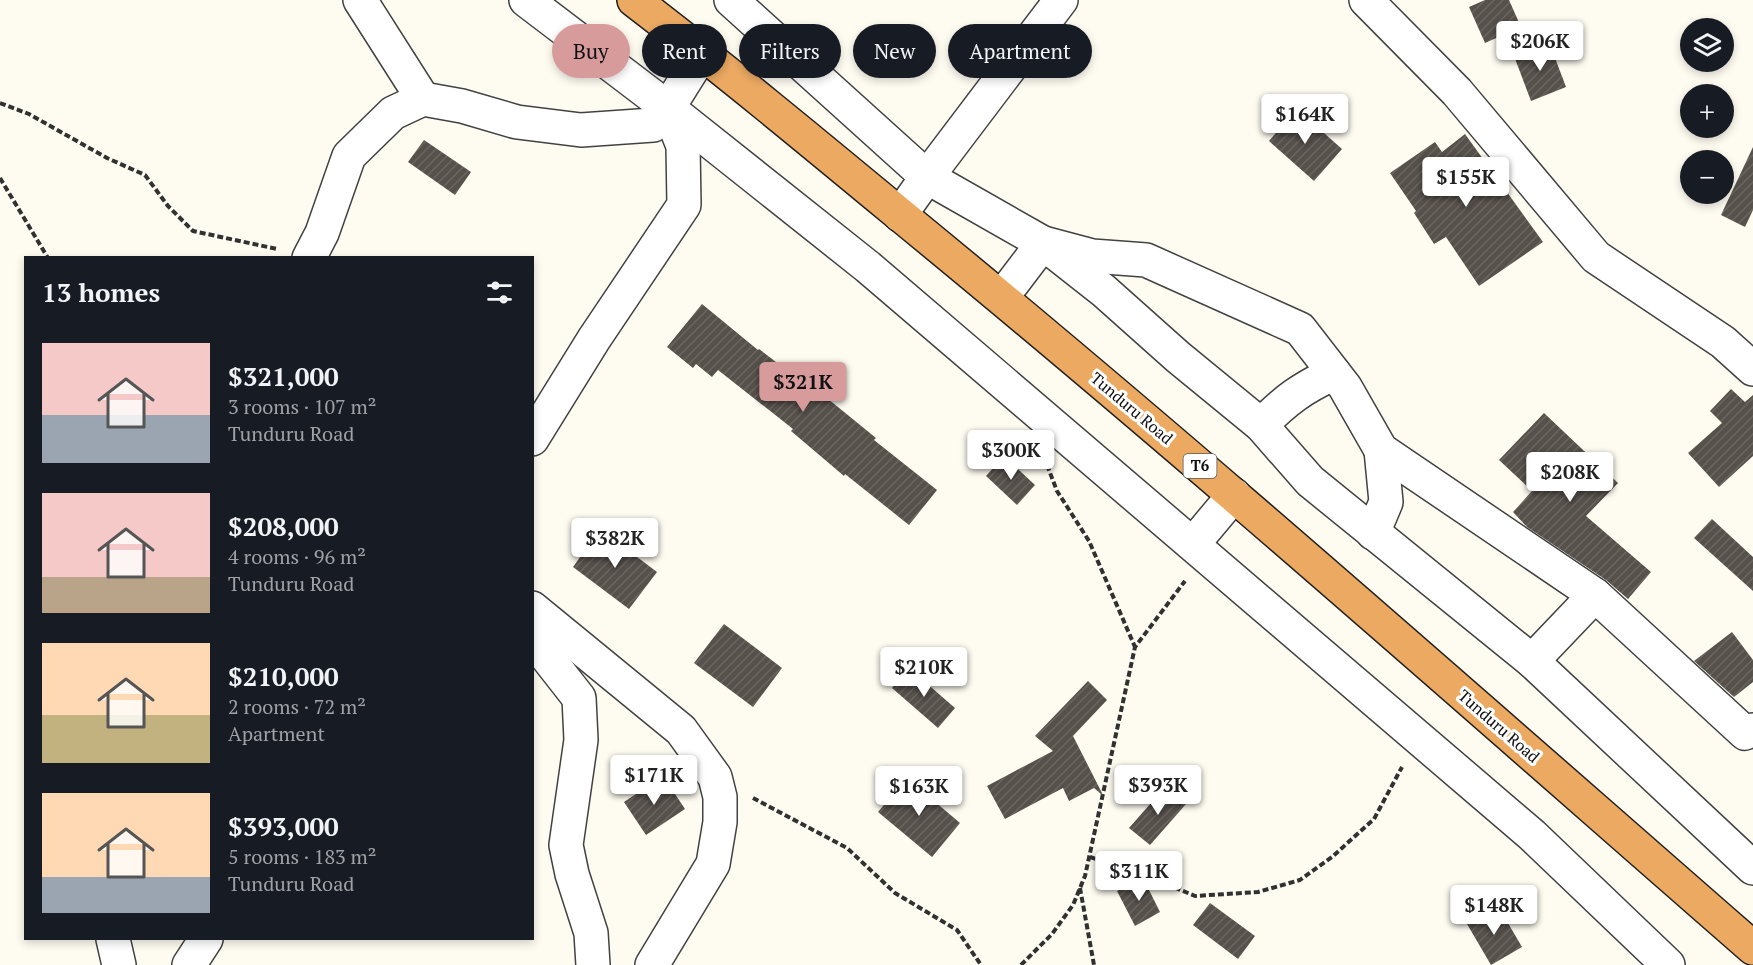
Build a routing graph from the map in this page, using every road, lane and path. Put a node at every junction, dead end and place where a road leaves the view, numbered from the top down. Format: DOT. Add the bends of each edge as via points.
graph roads {
  1 [pos="360,0"];
  2 [pos="526,0"];
  3 [pos="634,0"];
  4 [pos="732,0"];
  5 [pos="1061,0"];
  6 [pos="1366,0"];
  7 [pos="666,24"];
  8 [pos="727,72"];
  9 [pos="687,78"];
  10 [pos="423,99"];
  11 [pos="0,104"];
  12 [pos="668,108"];
  13 [pos="927,177"];
  14 [pos="0,178"];
  15 [pos="900,215"];
  16 [pos="1043,243"];
  17 [pos="47,256"];
  18 [pos="305,256"];
  19 [pos="310,256"];
  20 [pos="1002,297"];
  21 [pos="1753,369"];
  22 [pos="1334,373"];
  23 [pos="1261,425"];
  24 [pos="1056,427"];
  25 [pos="534,437"];
  26 [pos="1381,450"];
  27 [pos="1234,495"];
  28 [pos="1373,533"];
  29 [pos="1199,549"];
  30 [pos="1595,595"];
  31 [pos="534,610"];
  32 [pos="534,641"];
  33 [pos="1135,647"];
  34 [pos="1532,661"];
  35 [pos="1753,730"];
  36 [pos="1424,742"];
  37 [pos="715,777"];
  38 [pos="1090,857"];
  39 [pos="1753,868"];
  40 [pos="1080,888"];
  41 [pos="113,940"];
  42 [pos="205,940"];
  43 [pos="1753,948"];
  44 [pos="119,965"];
  45 [pos="189,965"];
  46 [pos="592,965"];
  47 [pos="652,965"];
  48 [pos="981,965"];
  49 [pos="1021,965"];
  50 [pos="1094,965"];
  51 [pos="1668,965"];
  1 -- 10 [label="street"];
  2 -- 12 [label="street"];
  3 -- 7 [label="highway, Tunduru Road / T6"];
  4 -- 13 [label="street"];
  5 -- 13 [label="street"];
  6 -- 21 [label="street" via="1457,92 1596,257 1723,342"];
  8 -- 15 [label="highway, Tunduru Road / T6"];
  9 -- 12 [label="street"];
  10 -- 12 [label="street" via="517,122 581,130 653,125"];
  10 -- 19 [label="street" via="393,113 349,156 322,233"];
  11 -- 18 [label="path" via="29,114 146,175 168,206 193,231"];
  12 -- 24 [label="street" via="868,267"];
  12 -- 25 [label="street" via="683,146 684,206"];
  13 -- 15 [label="street"];
  13 -- 16 [label="street"];
  14 -- 17 [label="path"];
  15 -- 20 [label="highway, Tunduru Road / T6"];
  16 -- 20 [label="street"];
  16 -- 22 [label="street" via="1092,256 1146,260 1300,329"];
  16 -- 23 [label="street"];
  20 -- 27 [label="highway, Tunduru Road / T6"];
  22 -- 23 [label="street" via="1286,400"];
  22 -- 26 [label="street"];
  23 -- 28 [label="street" via="1310,481"];
  24 -- 29 [label="street"];
  24 -- 33 [label="path" via="1048,446 1047,467 1057,491 1089,541"];
  26 -- 28 [label="street" via="1386,502"];
  26 -- 30 [label="street"];
  27 -- 29 [label="street"];
  27 -- 43 [label="highway, Tunduru Road / T6"];
  28 -- 34 [label="street"];
  29 -- 33 [label="path"];
  29 -- 36 [label="street"];
  30 -- 34 [label="street"];
  30 -- 35 [label="street" via="1745,733"];
  31 -- 37 [label="street" via="681,730"];
  32 -- 46 [label="street" via="579,698 581,740 566,845 591,933"];
  33 -- 38 [label="path"];
  34 -- 39 [label="street"];
  36 -- 38 [label="path" via="1401,767 1374,819 1300,880 1258,891 1195,896"];
  36 -- 51 [label="street" via="1532,835"];
  37 -- 47 [label="street" via="720,822 714,864"];
  37 -- 48 [label="path" via="847,848 895,893 957,930"];
  38 -- 40 [label="path"];
  40 -- 49 [label="path" via="1052,934"];
  40 -- 50 [label="path"];
  41 -- 44 [label="street"];
  42 -- 45 [label="street"];
}
